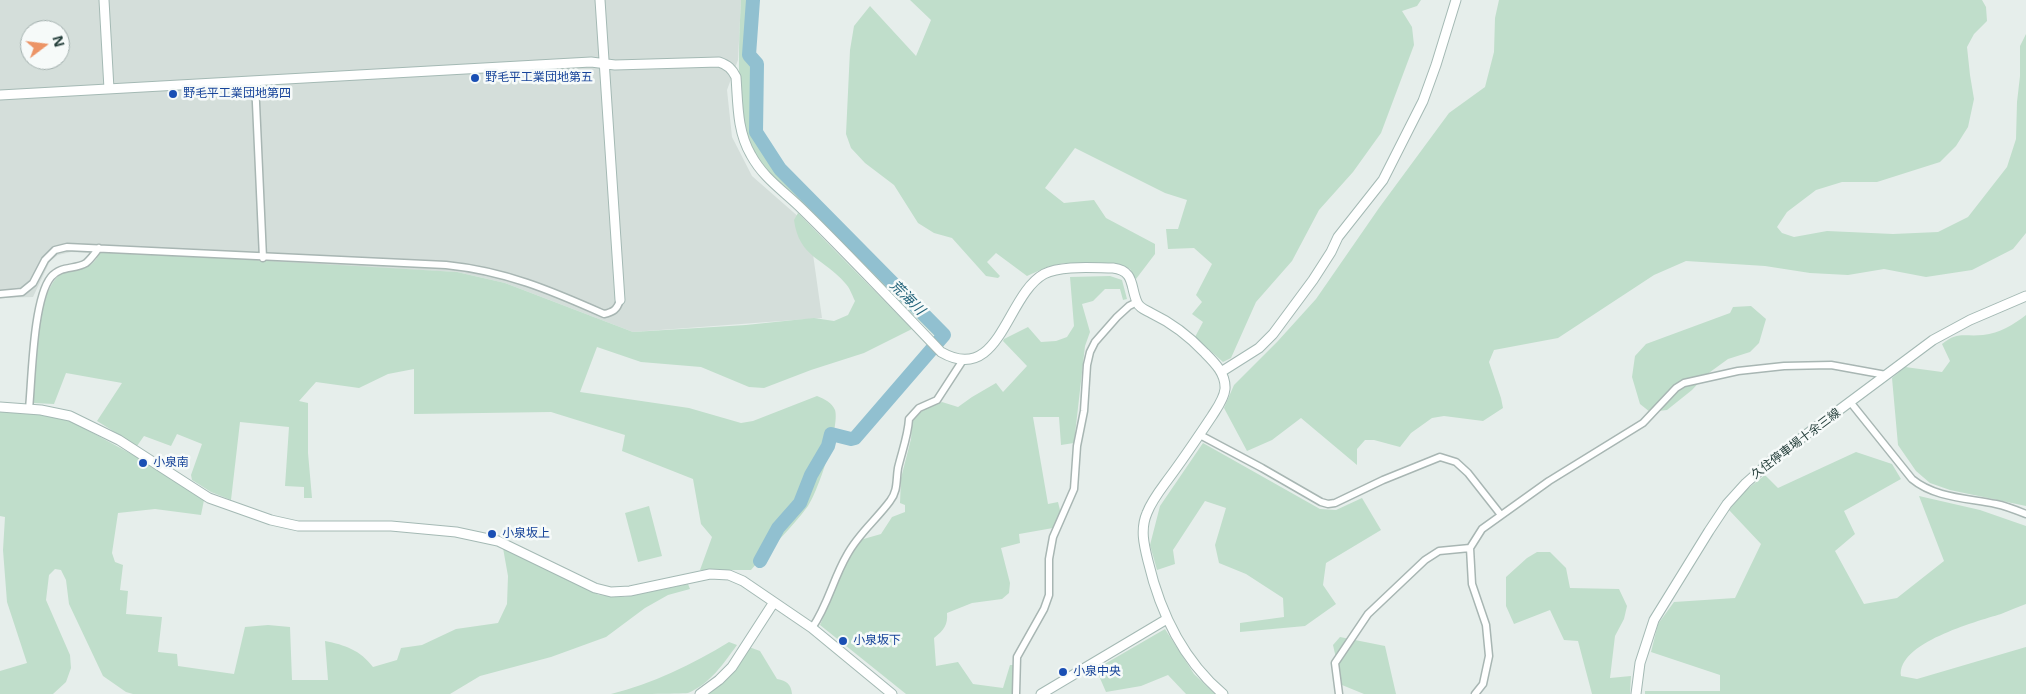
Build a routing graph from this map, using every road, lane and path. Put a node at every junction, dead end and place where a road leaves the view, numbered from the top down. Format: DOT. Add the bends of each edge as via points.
graph roads {
  1 [pos="104,0"];
  2 [pos="600,0"];
  3 [pos="1456,0"];
  4 [pos="604,63"];
  5 [pos="255,81"];
  6 [pos="109,89"];
  7 [pos="0,95"];
  8 [pos="99,248"];
  9 [pos="263,258"];
  10 [pos="0,294"];
  11 [pos="2026,296"];
  12 [pos="620,300"];
  13 [pos="1137,302"];
  14 [pos="962,360"];
  15 [pos="1221,372"];
  16 [pos="1886,375"];
  17 [pos="1851,403"];
  18 [pos="0,407"];
  19 [pos="29,409"];
  20 [pos="1200,435"];
  21 [pos="2026,514"];
  22 [pos="1501,515"];
  23 [pos="1470,548"];
  24 [pos="774,602"];
  25 [pos="1166,619"];
  26 [pos="812,628"];
  27 [pos="700,694"];
  28 [pos="892,694"];
  29 [pos="1016,694"];
  30 [pos="1041,694"];
  31 [pos="1223,694"];
  32 [pos="1339,694"];
  33 [pos="1475,694"];
  34 [pos="1636,694"];
  1 -- 6 [label="street"];
  2 -- 4 [label="street"];
  3 -- 15 [label="street" via="1423,101 1383,180 1338,237 1313,280 1273,334 1259,348"];
  4 -- 5 [label="street"];
  4 -- 12 [label="street"];
  4 -- 14 [label="street" via="719,62 729,67 736,77 740,129 762,173 802,208 942,352"];
  5 -- 6 [label="street"];
  5 -- 9 [label="street"];
  6 -- 7 [label="street"];
  8 -- 9 [label="street"];
  8 -- 10 [label="street" via="55,250 45,260 29,288"];
  8 -- 19 [label="street" via="88,262 58,271 46,286 38,307"];
  9 -- 12 [label="street" via="471,268 543,288 604,314 613,312"];
  11 -- 16 [label="street, 久住停車場十余三線" via="1933,340"];
  13 -- 14 [label="street" via="1129,277 1120,269 1047,272 1023,294 1005,329 982,354"];
  13 -- 15 [label="street" via="1141,308 1195,342"];
  13 -- 29 [label="street" via="1117,317 1090,352 1074,489 1052,537 1049,595 1017,657"];
  14 -- 26 [label="street" via="937,400 919,408 909,419 895,493 847,553"];
  15 -- 20 [label="street" via="1225,390"];
  16 -- 17 [label="street, 久住停車場十余三線"];
  16 -- 22 [label="street" via="1832,365 1784,366 1738,371 1684,383 1643,423"];
  17 -- 21 [label="street" via="1923,488 1999,504"];
  17 -- 34 [label="street, 久住停車場十余三線" via="1772,460 1727,504 1654,620 1640,663"];
  18 -- 19 [label="street"];
  19 -- 24 [label="street" via="70,416 90,424 210,498 271,520 298,526 403,527 456,532 498,541 595,588 611,592 710,574 729,575 744,581"];
  20 -- 22 [label="street" via="1328,504 1421,463 1440,457 1451,459 1468,472"];
  20 -- 25 [label="street" via="1150,505 1144,523 1142,534"];
  22 -- 23 [label="street" via="1482,529"];
  23 -- 32 [label="street" via="1439,551 1424,560 1368,614 1335,662"];
  23 -- 33 [label="street" via="1472,584 1486,625 1489,656 1483,684"];
  24 -- 26 [label="street"];
  24 -- 27 [label="street" via="732,667"];
  25 -- 30 [label="street"];
  25 -- 31 [label="street" via="1198,667"];
  26 -- 28 [label="street"];
}
